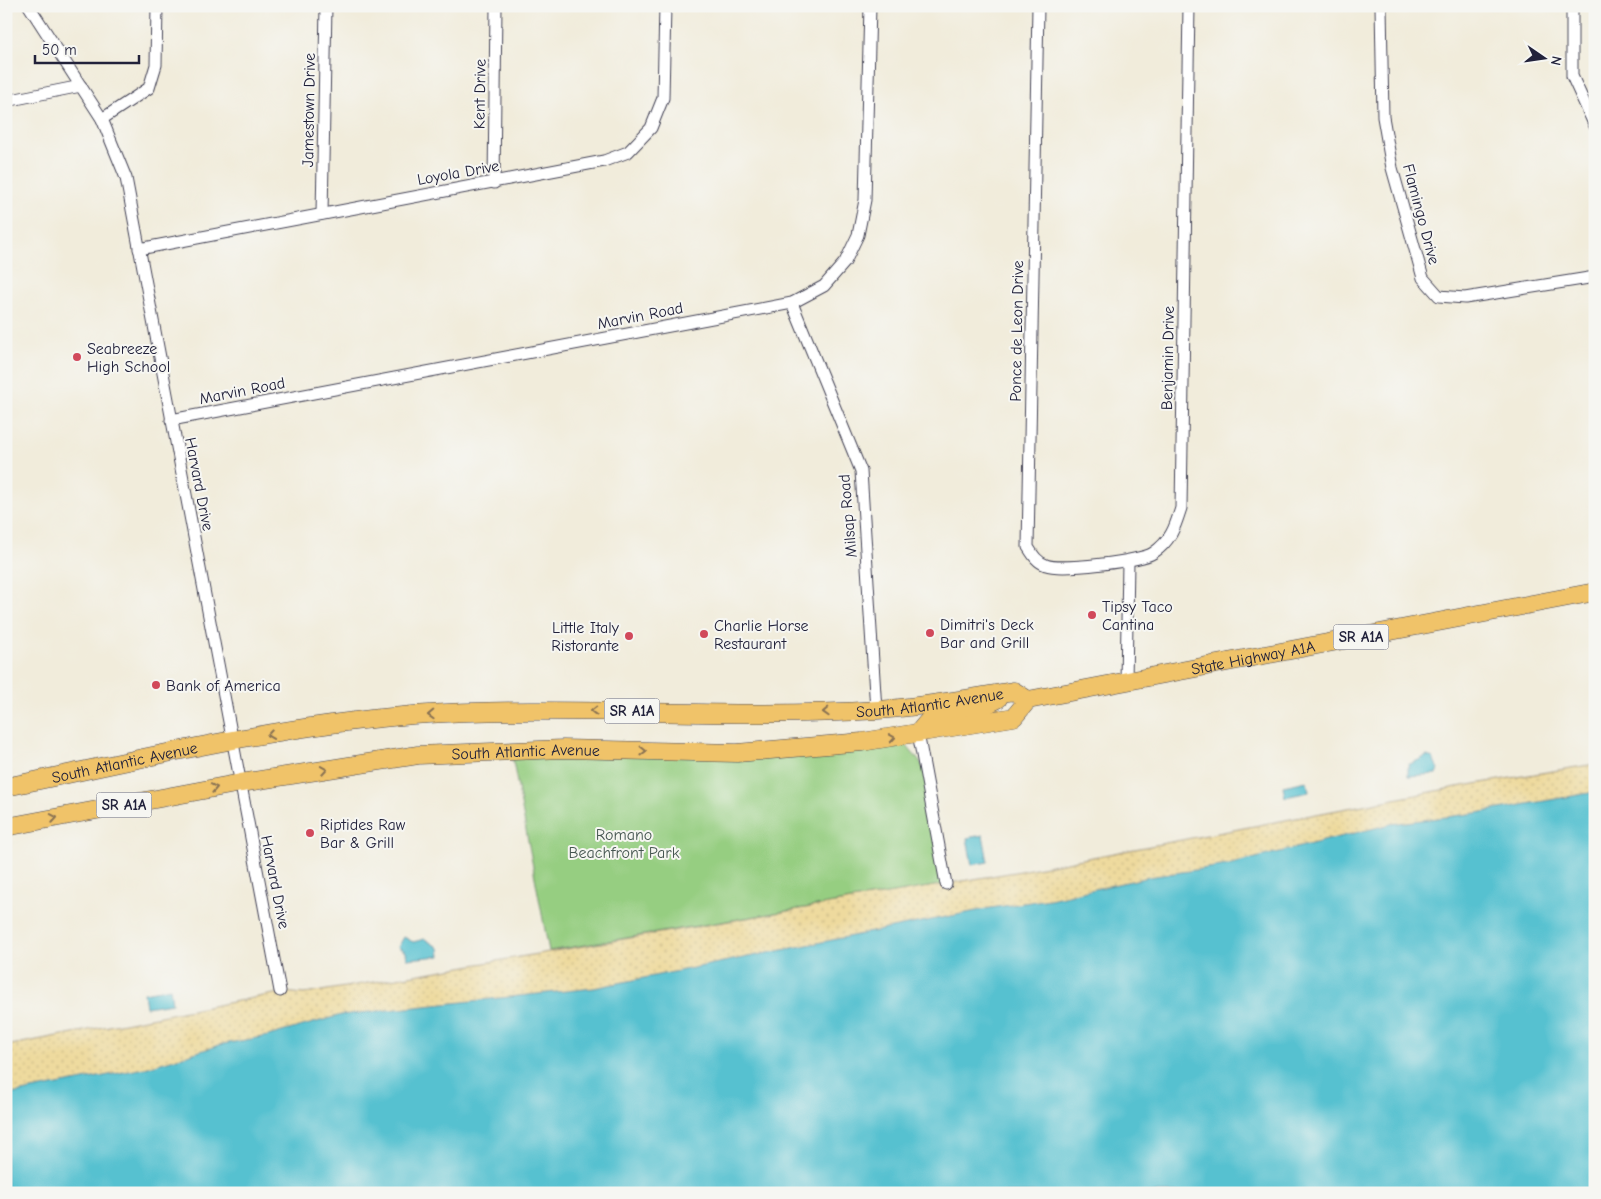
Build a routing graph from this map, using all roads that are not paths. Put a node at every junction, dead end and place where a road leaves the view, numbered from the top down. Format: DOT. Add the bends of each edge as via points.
graph roads {
  1 [pos="29,6"];
  2 [pos="157,6"];
  3 [pos="326,6"];
  4 [pos="496,6"];
  5 [pos="665,6"];
  6 [pos="870,6"];
  7 [pos="1038,6"];
  8 [pos="1190,6"];
  9 [pos="1381,6"];
  10 [pos="1572,6"];
  11 [pos="81,86"];
  12 [pos="6,101"];
  13 [pos="102,119"];
  14 [pos="1595,126"];
  15 [pos="494,183"];
  16 [pos="322,214"];
  17 [pos="139,249"];
  18 [pos="1595,277"];
  19 [pos="792,303"];
  20 [pos="171,420"];
  21 [pos="1128,561"];
  22 [pos="1595,592"];
  23 [pos="1126,682"];
  24 [pos="1021,695"];
  25 [pos="876,710"];
  26 [pos="918,733"];
  27 [pos="233,740"];
  28 [pos="241,783"];
  29 [pos="6,787"];
  30 [pos="6,827"];
  31 [pos="946,884"];
  32 [pos="280,991"];
  1 -- 11 [label="street, Harvard Drive"];
  2 -- 13 [label="street" via="156,65 149,88"];
  3 -- 16 [label="street, Jamestown Drive"];
  4 -- 15 [label="street, Kent Drive"];
  5 -- 15 [label="street, Loyola Drive" via="663,98 651,128 628,152 604,161"];
  6 -- 19 [label="street, Marvin Road" via="865,200 858,235 845,262 824,286"];
  7 -- 21 [label="street, Ponce de Leon Drive" via="1028,547 1037,560 1048,566"];
  8 -- 21 [label="street, Benjamin Drive" via="1181,508 1172,537 1152,554"];
  9 -- 18 [label="street, Flamingo Drive" via="1382,117 1392,168 1423,278 1439,296 1464,298"];
  10 -- 14 [label="street" via="1572,76"];
  11 -- 12 [label="street"];
  11 -- 13 [label="street, Harvard Drive"];
  13 -- 17 [label="street, Harvard Drive" via="126,178"];
  15 -- 16 [label="street, Loyola Drive"];
  16 -- 17 [label="street, Loyola Drive"];
  17 -- 20 [label="street, Harvard Drive"];
  19 -- 20 [label="street, Marvin Road"];
  19 -- 25 [label="street, Milsap Road" via="861,471"];
  20 -- 27 [label="street, Harvard Drive"];
  21 -- 23 [label="street"];
  22 -- 23 [label="main road, State Highway A1A / SR A1A"];
  23 -- 24 [label="main road, State Highway A1A / SR A1A"];
  24 -- 25 [label="main road, South Atlantic Avenue / SR A1A"];
  24 -- 26 [label="main road, South Atlantic Avenue / SR A1A" via="1014,717"];
  25 -- 27 [label="main road, South Atlantic Avenue / SR A1A, one-way" via="590,710 415,715"];
  28 -- 26 [label="main road, South Atlantic Avenue / SR A1A, one-way" via="418,755 563,749 737,753 820,747"];
  26 -- 31 [label="street"];
  27 -- 28 [label="street, Harvard Drive"];
  27 -- 29 [label="main road, South Atlantic Avenue / SR A1A"];
  30 -- 28 [label="main road, South Atlantic Avenue / SR A1A, one-way"];
  28 -- 32 [label="street, Harvard Drive"];
}
